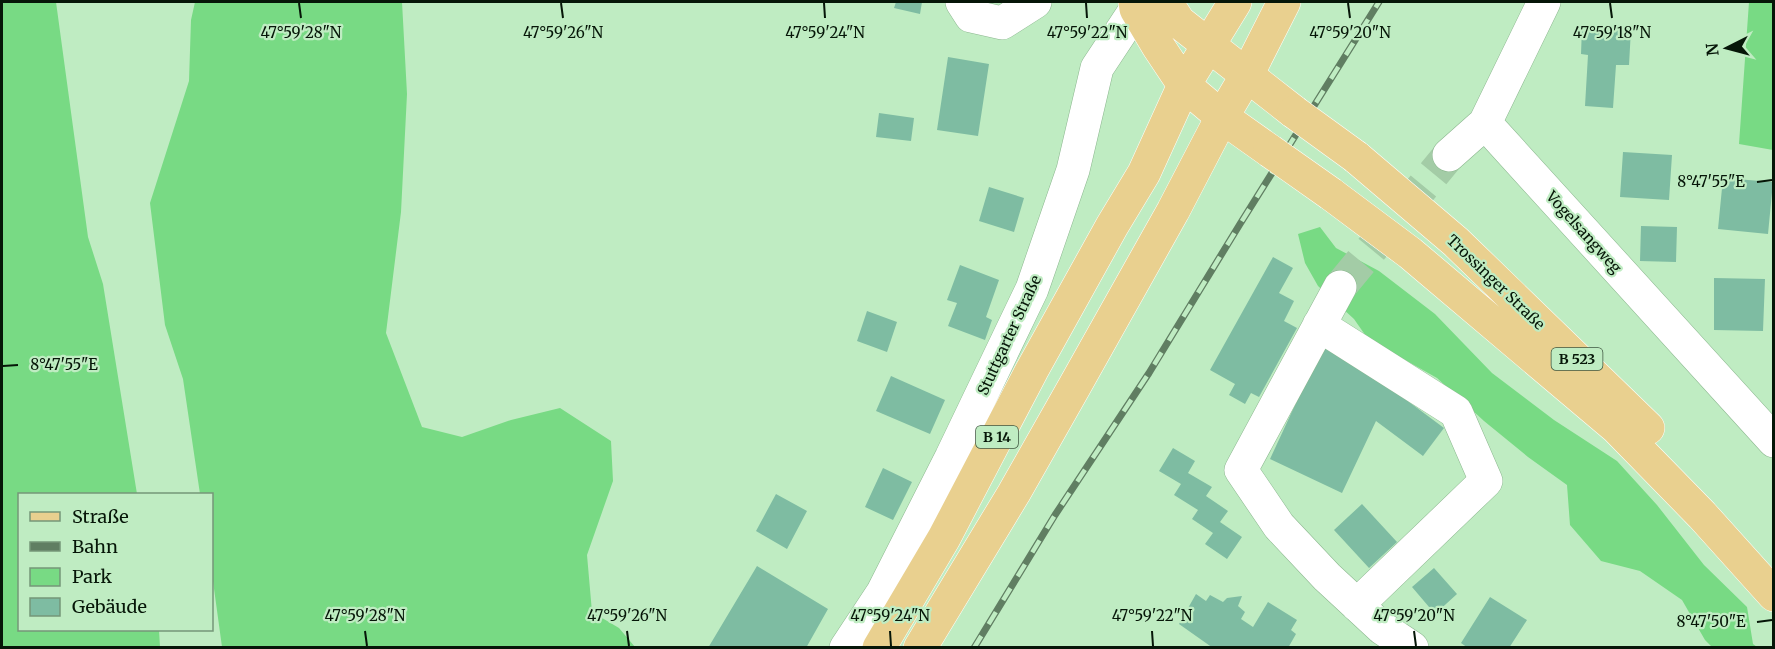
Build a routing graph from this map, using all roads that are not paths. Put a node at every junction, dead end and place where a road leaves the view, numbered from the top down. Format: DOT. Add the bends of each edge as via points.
graph roads {
  1 [pos="962,2"];
  2 [pos="1035,2"];
  3 [pos="1235,2"];
  4 [pos="1284,2"];
  5 [pos="1544,2"];
  6 [pos="1146,4"];
  7 [pos="1208,45"];
  8 [pos="1248,75"];
  9 [pos="1184,85"];
  10 [pos="1222,117"];
  11 [pos="1485,123"];
  12 [pos="1449,155"];
  13 [pos="1340,286"];
  14 [pos="1319,325"];
  15 [pos="1773,441"];
  16 [pos="1773,583"];
  17 [pos="1773,595"];
  18 [pos="1357,605"];
  19 [pos="1377,638"];
  20 [pos="846,648"];
  21 [pos="879,648"];
  22 [pos="920,648"];
  23 [pos="1412,648"];
  1 -- 2 [label="street" via="971,16 1002,23"];
  3 -- 7 [label="main road, B 14"];
  4 -- 8 [label="main road, B 14"];
  5 -- 11 [label="street"];
  6 -- 7 [label="main road" via="1179,22"];
  6 -- 9 [label="main road" via="1158,46"];
  6 -- 20 [label="street, Stuttgarter Straße" via="1097,68 1073,170 1032,289 883,592"];
  7 -- 8 [label="main road, Trossinger Straße / B 523"];
  7 -- 9 [label="main road, B 14"];
  8 -- 10 [label="main road, B 14"];
  8 -- 16 [label="main road, Trossinger Straße / B 523, bridge" via="1356,157 1456,242 1655,435 1752,548"];
  9 -- 10 [label="main road, Trossinger Straße / B 523"];
  9 -- 21 [label="main road, B 14" via="1144,173 1032,370 944,538"];
  10 -- 17 [label="main road, Trossinger Straße / B 523, bridge" via="1410,253 1617,428"];
  10 -- 22 [label="main road, B 14" via="1025,474"];
  11 -- 12 [label="street"];
  11 -- 15 [label="street, Vogelsangweg"];
  13 -- 14 [label="street"];
  14 -- 18 [label="street" via="1241,470 1279,526"];
  14 -- 18 [label="street" via="1456,411 1486,480"];
  18 -- 19 [label="street"];
  19 -- 23 [label="street"];
}
